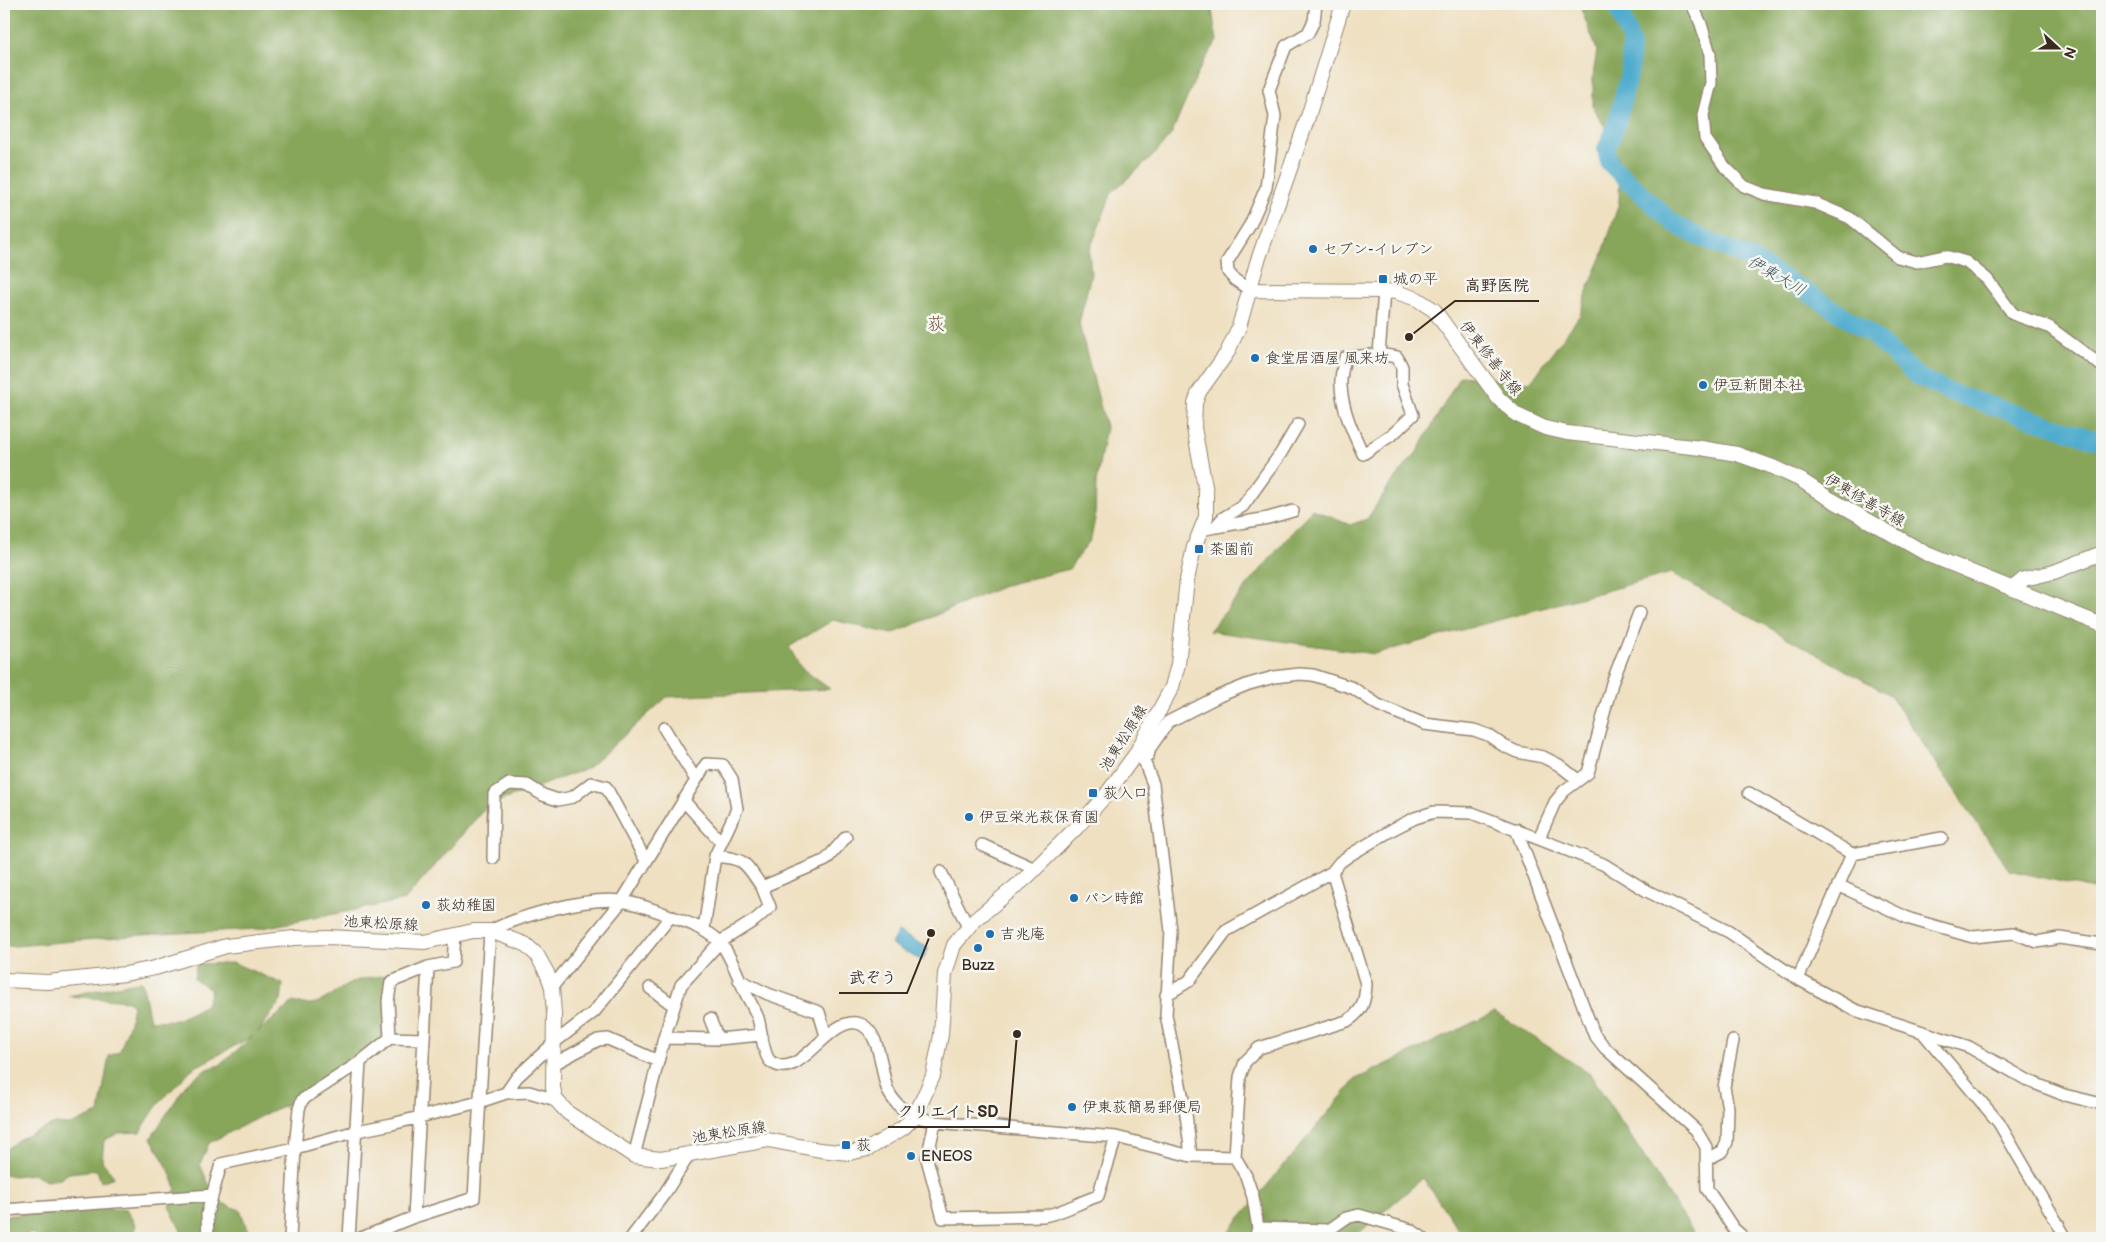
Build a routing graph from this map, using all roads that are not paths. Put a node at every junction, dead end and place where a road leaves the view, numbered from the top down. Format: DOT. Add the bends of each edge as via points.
graph roads {
  1 [pos="1316,4"];
  2 [pos="1343,4"];
  3 [pos="1692,4"];
  4 [pos="1250,290"];
  5 [pos="1384,291"];
  6 [pos="1379,354"];
  7 [pos="2102,366"];
  8 [pos="1298,424"];
  9 [pos="1293,511"];
  10 [pos="1215,527"];
  11 [pos="1201,530"];
  12 [pos="2102,553"];
  13 [pos="2012,588"];
  14 [pos="1639,613"];
  15 [pos="2102,625"];
  16 [pos="664,728"];
  17 [pos="1135,755"];
  18 [pos="696,780"];
  19 [pos="1578,780"];
  20 [pos="1749,794"];
  21 [pos="683,800"];
  22 [pos="1516,829"];
  23 [pos="846,837"];
  24 [pos="1539,838"];
  25 [pos="1942,838"];
  26 [pos="721,842"];
  27 [pos="982,845"];
  28 [pos="1852,854"];
  29 [pos="715,856"];
  30 [pos="493,858"];
  31 [pos="646,861"];
  32 [pos="1035,869"];
  33 [pos="941,872"];
  34 [pos="1332,872"];
  35 [pos="1838,885"];
  36 [pos="762,887"];
  37 [pos="622,901"];
  38 [pos="672,916"];
  39 [pos="968,927"];
  40 [pos="704,929"];
  41 [pos="490,931"];
  42 [pos="455,935"];
  43 [pos="720,942"];
  44 [pos="2102,944"];
  45 [pos="428,967"];
  46 [pos="1798,979"];
  47 [pos="4,980"];
  48 [pos="739,980"];
  49 [pos="552,987"];
  50 [pos="650,988"];
  51 [pos="1166,995"];
  52 [pos="673,1005"];
  53 [pos="710,1019"];
  54 [pos="1924,1034"];
  55 [pos="761,1036"];
  56 [pos="826,1036"];
  57 [pos="390,1038"];
  58 [pos="664,1038"];
  59 [pos="424,1039"];
  60 [pos="718,1039"];
  61 [pos="1733,1041"];
  62 [pos="555,1042"];
  63 [pos="658,1061"];
  64 [pos="360,1062"];
  65 [pos="554,1064"];
  66 [pos="506,1093"];
  67 [pos="556,1100"];
  68 [pos="479,1102"];
  69 [pos="2102,1104"];
  70 [pos="915,1116"];
  71 [pos="419,1117"];
  72 [pos="935,1122"];
  73 [pos="357,1131"];
  74 [pos="1116,1137"];
  75 [pos="295,1148"];
  76 [pos="689,1155"];
  77 [pos="634,1156"];
  78 [pos="1191,1156"];
  79 [pos="1235,1157"];
  80 [pos="1706,1160"];
  81 [pos="212,1195"];
  82 [pos="4,1210"];
  83 [pos="414,1217"];
  84 [pos="1257,1233"];
  85 [pos="208,1238"];
  86 [pos="290,1238"];
  87 [pos="349,1238"];
  88 [pos="362,1238"];
  89 [pos="631,1238"];
  90 [pos="1423,1238"];
  91 [pos="1744,1238"];
  92 [pos="2066,1238"];
  1 -- 4 [label="street" via="1314,21 1308,33 1286,46 1269,90 1274,116 1266,188 1250,225 1227,262 1228,272"];
  2 -- 4 [label="main road"];
  3 -- 7 [label="street" via="1710,54 1711,83 1703,115 1705,138 1725,167 1744,186 1764,194 1816,203 1850,218 1898,257 1917,262 1945,256 1966,262 1987,279 2013,314 2048,327"];
  4 -- 5 [label="main road, 伊東修善寺線"];
  4 -- 11 [label="main road, 池東松原線" via="1227,353 1199,392 1195,403 1194,428 1206,492 1206,517"];
  5 -- 6 [label="street"];
  5 -- 13 [label="main road, 伊東修善寺線" via="1417,298 1434,310 1499,399 1517,415 1545,428 1567,433 1737,454 1802,480 1927,554"];
  6 -- 6 [label="street" via="1397,357 1413,415 1393,434 1363,454 1343,404 1340,384 1345,358"];
  8 -- 10 [label="street" via="1243,506"];
  9 -- 10 [label="street"];
  10 -- 11 [label="street"];
  11 -- 17 [label="main road, 池東松原線" via="1187,580 1178,664 1172,687"];
  12 -- 13 [label="main road" via="2024,580"];
  13 -- 15 [label="main road, 伊東修善寺線"];
  14 -- 19 [label="street" via="1612,683 1588,773"];
  16 -- 18 [label="street"];
  17 -- 19 [label="street" via="1148,756 1164,725 1219,696 1274,677 1299,674 1313,675 1353,688 1378,706 1424,724 1474,730 1488,735 1517,752 1543,757"];
  17 -- 32 [label="main road, 池東松原線" via="1106,795"];
  17 -- 51 [label="street" via="1144,761 1153,784 1171,931"];
  18 -- 21 [label="street"];
  18 -- 26 [label="street" via="706,764 723,765 732,779 737,809"];
  19 -- 24 [label="street" via="1555,802"];
  20 -- 28 [label="street"];
  21 -- 26 [label="street"];
  21 -- 31 [label="street"];
  22 -- 24 [label="street"];
  22 -- 34 [label="street" via="1472,813 1434,812 1395,828 1345,859"];
  22 -- 80 [label="street" via="1594,1034 1604,1048 1696,1130 1706,1147"];
  23 -- 36 [label="street" via="826,860"];
  24 -- 46 [label="street" via="1603,864 1647,891 1729,932"];
  25 -- 28 [label="street"];
  26 -- 29 [label="street"];
  27 -- 32 [label="street"];
  28 -- 35 [label="street"];
  29 -- 36 [label="street" via="744,862"];
  29 -- 40 [label="street"];
  30 -- 31 [label="street" via="494,794 509,784 527,785 558,800 572,797 591,784 606,787"];
  31 -- 37 [label="street"];
  32 -- 39 [label="main road, 池東松原線"];
  33 -- 39 [label="street"];
  34 -- 51 [label="street" via="1226,931 1189,981"];
  34 -- 79 [label="street" via="1366,984 1365,999 1358,1014 1347,1021 1259,1048 1245,1062 1240,1077"];
  35 -- 44 [label="street" via="1910,918 1973,936 2014,933 2038,942 2059,938"];
  35 -- 46 [label="street"];
  36 -- 43 [label="street" via="770,907"];
  37 -- 38 [label="street"];
  37 -- 41 [label="street" via="604,900 560,908"];
  37 -- 49 [label="street"];
  38 -- 40 [label="street"];
  38 -- 62 [label="street" via="594,1012"];
  39 -- 70 [label="main road, 池東松原線" via="954,945 945,974 941,1035 934,1068"];
  40 -- 43 [label="street"];
  41 -- 42 [label="main road, 池東松原線"];
  41 -- 49 [label="main road, 池東松原線" via="525,944 544,964"];
  41 -- 68 [label="street"];
  42 -- 45 [label="street" via="453,962"];
  42 -- 47 [label="main road, 池東松原線" via="425,942 294,938 226,946 125,974 48,982"];
  43 -- 48 [label="street"];
  43 -- 52 [label="street" via="681,985"];
  45 -- 57 [label="street" via="391,982 388,1001"];
  45 -- 59 [label="street"];
  46 -- 54 [label="street" via="1855,1010"];
  48 -- 55 [label="street" via="757,1016"];
  48 -- 56 [label="street" via="818,1012"];
  49 -- 62 [label="main road, 池東松原線"];
  50 -- 52 [label="street"];
  51 -- 78 [label="street" via="1166,1015"];
  52 -- 58 [label="street"];
  53 -- 60 [label="street"];
  54 -- 69 [label="street" via="1969,1047 2029,1082 2064,1096"];
  54 -- 92 [label="street" via="1999,1123"];
  55 -- 56 [label="street" via="768,1058 775,1064 785,1065 805,1057"];
  55 -- 60 [label="street"];
  56 -- 70 [label="street" via="849,1022 862,1024 876,1042 890,1094 899,1106"];
  57 -- 59 [label="street"];
  57 -- 64 [label="street"];
  58 -- 60 [label="street"];
  58 -- 63 [label="street"];
  59 -- 71 [label="street"];
  61 -- 80 [label="street" via="1724,1087 1728,1108 1727,1142 1723,1151"];
  62 -- 65 [label="main road, 池東松原線"];
  62 -- 66 [label="street" via="517,1077"];
  63 -- 65 [label="street" via="608,1039 598,1040"];
  63 -- 77 [label="street"];
  64 -- 73 [label="street"];
  64 -- 75 [label="street" via="302,1100"];
  65 -- 67 [label="main road, 池東松原線"];
  66 -- 67 [label="street" via="529,1092"];
  66 -- 68 [label="street"];
  67 -- 77 [label="main road, 池東松原線" via="568,1113"];
  68 -- 71 [label="street"];
  68 -- 83 [label="street" via="474,1198"];
  70 -- 72 [label="street"];
  70 -- 76 [label="main road, 池東松原線" via="889,1137 849,1153 768,1140"];
  71 -- 73 [label="street"];
  71 -- 83 [label="street"];
  72 -- 74 [label="street"];
  72 -- 74 [label="street" via="927,1159 943,1218 1043,1216 1056,1214 1098,1196"];
  73 -- 75 [label="street"];
  73 -- 87 [label="street"];
  74 -- 78 [label="street"];
  75 -- 81 [label="street" via="221,1164"];
  75 -- 86 [label="street"];
  76 -- 77 [label="main road, 池東松原線" via="661,1159"];
  76 -- 89 [label="street"];
  78 -- 79 [label="street"];
  79 -- 84 [label="street" via="1253,1197"];
  80 -- 91 [label="street" via="1707,1189 1733,1228"];
  81 -- 82 [label="street"];
  81 -- 85 [label="street" via="207,1214"];
  83 -- 88 [label="street"];
  84 -- 90 [label="street" via="1329,1230 1346,1218 1359,1215 1410,1230"];
}
